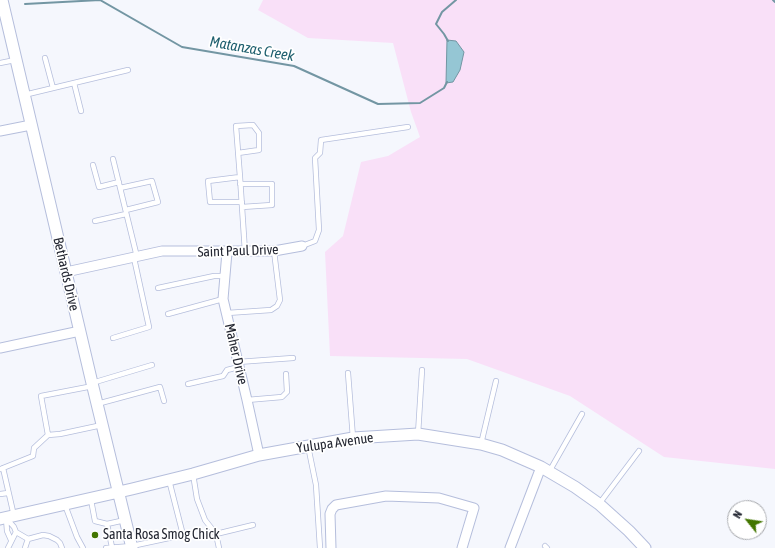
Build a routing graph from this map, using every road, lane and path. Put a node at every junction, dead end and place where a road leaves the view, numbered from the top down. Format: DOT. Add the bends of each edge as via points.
graph roads {
  1 [pos="2,0"];
  2 [pos="45,58"];
  3 [pos="16,60"];
  4 [pos="0,63"];
  5 [pos="128,70"];
  6 [pos="74,83"];
  7 [pos="53,88"];
  8 [pos="24,94"];
  9 [pos="81,111"];
  10 [pos="31,125"];
  11 [pos="408,127"];
  12 [pos="0,131"];
  13 [pos="238,153"];
  14 [pos="113,159"];
  15 [pos="93,165"];
  16 [pos="240,177"];
  17 [pos="119,182"];
  18 [pos="240,184"];
  19 [pos="120,188"];
  20 [pos="242,204"];
  21 [pos="126,212"];
  22 [pos="95,221"];
  23 [pos="302,246"];
  24 [pos="274,251"];
  25 [pos="227,252"];
  26 [pos="245,252"];
  27 [pos="135,257"];
  28 [pos="66,272"];
  29 [pos="226,276"];
  30 [pos="158,288"];
  31 [pos="223,299"];
  32 [pos="226,313"];
  33 [pos="168,314"];
  34 [pos="80,331"];
  35 [pos="113,338"];
  36 [pos="0,348"];
  37 [pos="293,358"];
  38 [pos="238,364"];
  39 [pos="152,366"];
  40 [pos="422,370"];
  41 [pos="348,373"];
  42 [pos="286,374"];
  43 [pos="496,381"];
  44 [pos="92,384"];
  45 [pos="188,384"];
  46 [pos="247,400"];
  47 [pos="164,401"];
  48 [pos="97,404"];
  49 [pos="582,414"];
  50 [pos="102,425"];
  51 [pos="418,434"];
  52 [pos="48,435"];
  53 [pos="353,438"];
  54 [pos="480,444"];
  55 [pos="308,446"];
  56 [pos="639,451"];
  57 [pos="259,455"];
  58 [pos="1,468"];
  59 [pos="545,469"];
  60 [pos="193,474"];
  61 [pos="169,480"];
  62 [pos="120,492"];
  63 [pos="8,493"];
  64 [pos="0,494"];
  65 [pos="90,498"];
  66 [pos="65,504"];
  67 [pos="599,504"];
  68 [pos="6,517"];
  69 [pos="126,520"];
  70 [pos="108,524"];
  71 [pos="253,525"];
  72 [pos="16,532"];
  73 [pos="216,534"];
  74 [pos="28,539"];
  75 [pos="11,540"];
  76 [pos="112,547"];
  77 [pos="132,547"];
  78 [pos="8,548"];
  79 [pos="25,548"];
  80 [pos="62,548"];
  81 [pos="83,548"];
  82 [pos="106,548"];
  83 [pos="220,548"];
  84 [pos="320,548"];
  85 [pos="331,548"];
  86 [pos="462,548"];
  87 [pos="510,548"];
  88 [pos="645,548"];
  1 -- 3 [label="street, Bethards Drive"];
  2 -- 7 [label="lane"];
  3 -- 4 [label="lane"];
  3 -- 8 [label="street, Bethards Drive"];
  5 -- 6 [label="lane"];
  6 -- 7 [label="lane"];
  6 -- 9 [label="lane"];
  7 -- 8 [label="lane"];
  8 -- 10 [label="street, Bethards Drive"];
  10 -- 12 [label="street"];
  10 -- 28 [label="street, Bethards Drive"];
  11 -- 23 [label="lane, Saint Paul Drive" via="321,140 320,153 315,158 319,207 318,236 313,243"];
  13 -- 13 [label="lane" via="236,126 253,125 258,133 259,150"];
  13 -- 16 [label="lane"];
  14 -- 17 [label="lane"];
  15 -- 17 [label="lane" via="99,187"];
  16 -- 18 [label="lane"];
  16 -- 20 [label="lane" via="208,181 210,202"];
  17 -- 19 [label="lane"];
  18 -- 20 [label="lane"];
  18 -- 20 [label="lane" via="272,184 272,205"];
  19 -- 21 [label="lane"];
  19 -- 21 [label="lane" via="152,181 158,202"];
  20 -- 26 [label="lane"];
  21 -- 22 [label="lane"];
  21 -- 27 [label="lane"];
  23 -- 24 [label="street, Saint Paul Drive"];
  24 -- 26 [label="street, Saint Paul Drive"];
  24 -- 32 [label="lane" via="280,300 277,306 271,310"];
  25 -- 26 [label="street, Saint Paul Drive"];
  25 -- 27 [label="street, Saint Paul Drive" via="162,252"];
  25 -- 29 [label="street, Maher Drive"];
  27 -- 28 [label="street, Saint Paul Drive"];
  27 -- 35 [label="lane" via="149,327"];
  28 -- 34 [label="street, Bethards Drive"];
  29 -- 30 [label="lane" via="214,276"];
  29 -- 31 [label="street, Maher Drive"];
  31 -- 32 [label="street, Maher Drive"];
  31 -- 33 [label="lane"];
  32 -- 38 [label="street, Maher Drive"];
  34 -- 36 [label="street"];
  34 -- 44 [label="street, Bethards Drive"];
  37 -- 38 [label="lane"];
  38 -- 45 [label="lane" via="227,370 223,376"];
  38 -- 46 [label="street, Maher Drive"];
  39 -- 44 [label="lane"];
  40 -- 51 [label="lane"];
  41 -- 53 [label="lane"];
  42 -- 46 [label="lane" via="287,392 282,397"];
  43 -- 54 [label="lane"];
  44 -- 48 [label="street, Bethards Drive"];
  44 -- 52 [label="lane" via="41,396"];
  46 -- 57 [label="street, Maher Drive"];
  47 -- 48 [label="lane" via="160,387"];
  48 -- 50 [label="street, Bethards Drive"];
  49 -- 59 [label="lane"];
  50 -- 52 [label="lane"];
  50 -- 62 [label="street, Bethards Drive"];
  51 -- 53 [label="street, Yulupa Avenue"];
  51 -- 54 [label="street, Yulupa Avenue"];
  52 -- 58 [label="lane" via="34,448 33,456"];
  53 -- 55 [label="street, Yulupa Avenue"];
  54 -- 59 [label="street, Yulupa Avenue" via="502,450"];
  55 -- 57 [label="street, Yulupa Avenue"];
  55 -- 84 [label="lane" via="316,485"];
  56 -- 67 [label="lane"];
  57 -- 60 [label="street, Yulupa Avenue"];
  58 -- 63 [label="lane"];
  59 -- 67 [label="street, Yulupa Avenue"];
  59 -- 87 [label="street"];
  60 -- 61 [label="street, Yulupa Avenue"];
  60 -- 73 [label="lane" via="197,499 205,520"];
  61 -- 62 [label="street, Yulupa Avenue"];
  61 -- 77 [label="lane" via="183,535"];
  62 -- 65 [label="street, Yulupa Avenue"];
  62 -- 69 [label="street, Bethards Drive"];
  63 -- 64 [label="lane"];
  63 -- 68 [label="lane"];
  65 -- 66 [label="street, Yulupa Avenue"];
  65 -- 70 [label="lane" via="95,521"];
  66 -- 68 [label="street, Yulupa Avenue"];
  66 -- 81 [label="lane" via="76,537"];
  67 -- 88 [label="street, Yulupa Avenue"];
  68 -- 72 [label="lane"];
  68 -- 75 [label="lane"];
  69 -- 70 [label="lane"];
  69 -- 77 [label="street, Bethards Drive"];
  70 -- 76 [label="lane"];
  71 -- 73 [label="lane"];
  72 -- 74 [label="lane"];
  72 -- 75 [label="lane"];
  73 -- 83 [label="lane"];
  74 -- 79 [label="lane"];
  74 -- 80 [label="lane" via="49,536 57,540"];
  75 -- 78 [label="lane"];
  76 -- 77 [label="lane"];
  76 -- 82 [label="lane"];
  85 -- 86 [label="street" via="330,514 336,505 386,496 439,498 474,508"];
}
